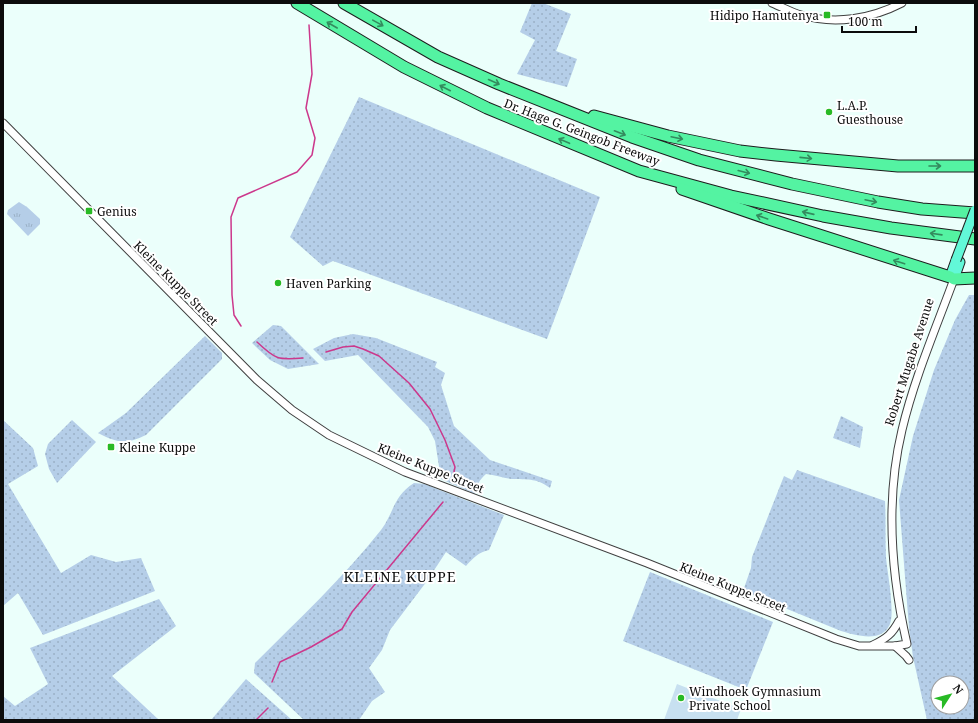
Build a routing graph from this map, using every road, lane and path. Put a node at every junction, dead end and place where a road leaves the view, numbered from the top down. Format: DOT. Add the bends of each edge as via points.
graph roads {
  1 [pos="296,3"];
  2 [pos="344,3"];
  3 [pos="772,3"];
  4 [pos="902,3"];
  5 [pos="545,103"];
  6 [pos="3,123"];
  7 [pos="975,166"];
  8 [pos="639,171"];
  9 [pos="975,210"];
  10 [pos="975,213"];
  11 [pos="975,222"];
  12 [pos="975,239"];
  13 [pos="958,261"];
  14 [pos="952,278"];
  15 [pos="975,278"];
  16 [pos="899,621"];
  17 [pos="905,644"];
  18 [pos="872,646"];
  19 [pos="895,646"];
  20 [pos="909,660"];
  8 -- 1 [label="highway, Dr. Hage G. Geingob Freeway, one-way" via="486,108 404,67"];
  2 -- 5 [label="highway, Dr. Hage G. Geingob Freeway, one-way" via="438,57"];
  3 -- 4 [label="street" via="802,15 831,20 868,16"];
  5 -- 7 [label="highway, one-way" via="668,136 740,151 898,166"];
  5 -- 10 [label="highway, Dr. Hage G. Geingob Freeway, one-way" via="699,160 792,184 922,209"];
  6 -- 18 [label="street, Kleine Kuppe Street" via="257,380 292,410 329,435 404,472 849,644"];
  12 -- 8 [label="highway, Dr. Hage G. Geingob Freeway, one-way" via="823,216 731,196"];
  14 -- 8 [label="highway, one-way" via="701,196"];
  9 -- 13 [label="main road, Robert Mugabe Avenue, bridge"];
  11 -- 13 [label="main road, Robert Mugabe Avenue"];
  13 -- 14 [label="main road, Robert Mugabe Avenue"];
  14 -- 15 [label="highway"];
  14 -- 16 [label="street, Robert Mugabe Avenue" via="909,395 892,465 888,503 889,542"];
  14 -- 17 [label="street, Robert Mugabe Avenue" via="912,395 895,465 891,501 893,563"];
  16 -- 17 [label="street, Robert Mugabe Avenue"];
  16 -- 18 [label="street" via="890,635"];
  17 -- 19 [label="street, Kleine Kuppe Street"];
  18 -- 19 [label="street, Kleine Kuppe Street"];
  19 -- 20 [label="street"];
}
